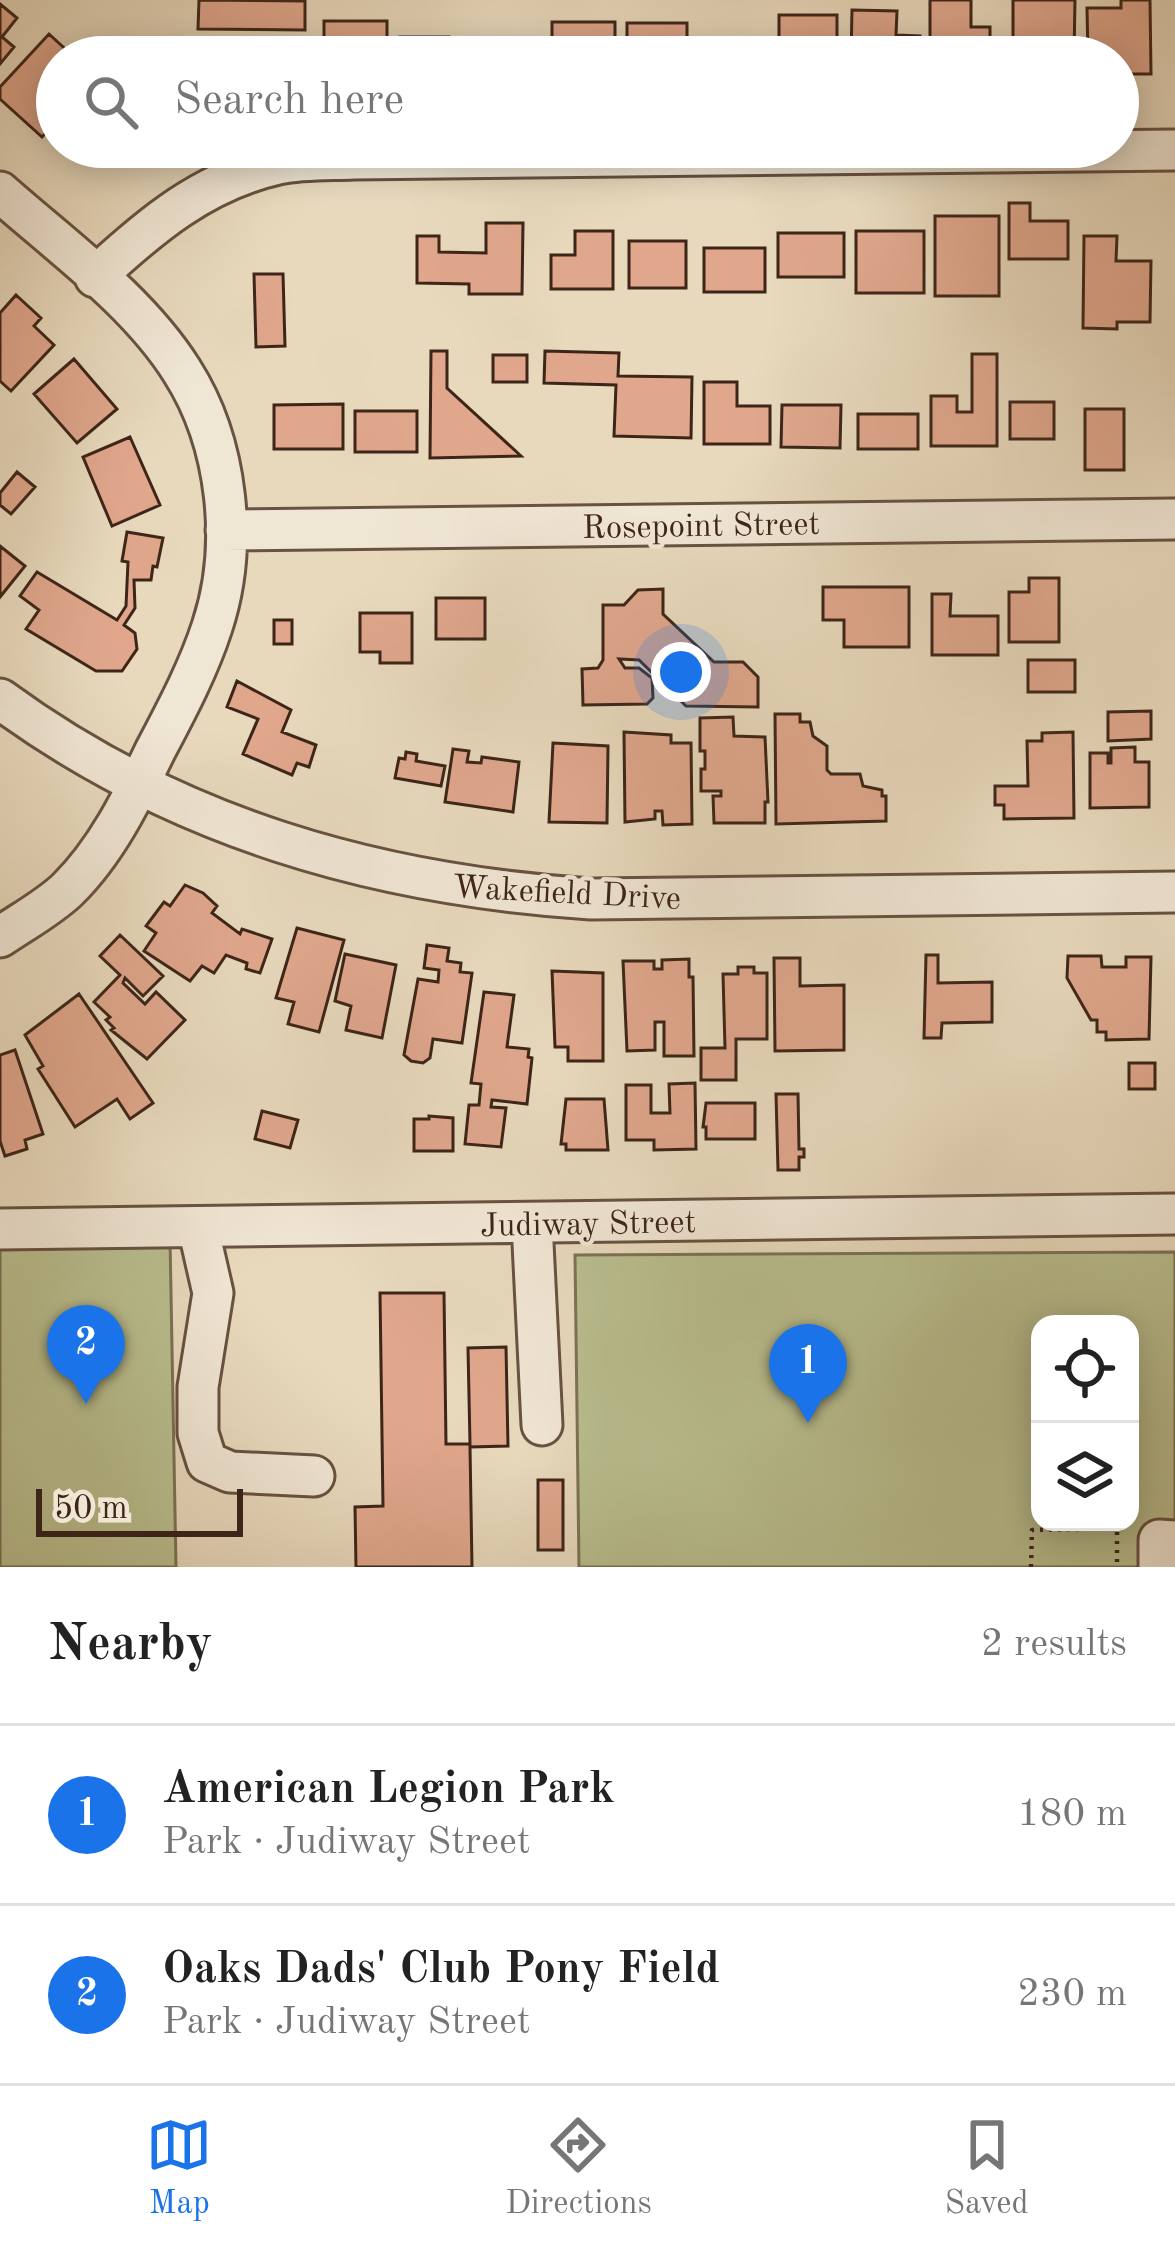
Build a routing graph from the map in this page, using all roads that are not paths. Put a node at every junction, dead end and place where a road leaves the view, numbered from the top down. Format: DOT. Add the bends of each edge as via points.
graph roads {
  1 [pos="1139,150"];
  2 [pos="1175,150"];
  3 [pos="265,168"];
  4 [pos="0,192"];
  5 [pos="95,277"];
  6 [pos="1175,519"];
  7 [pos="226,530"];
  8 [pos="0,699"];
  9 [pos="139,785"];
  10 [pos="1175,892"];
  11 [pos="0,937"];
  12 [pos="1175,1214"];
  13 [pos="532,1223"];
  14 [pos="198,1226"];
  15 [pos="0,1229"];
  16 [pos="542,1425"];
  17 [pos="314,1476"];
  18 [pos="1175,1540"];
  19 [pos="1159,1567"];
  1 -- 2 [label="street"];
  3 -- 5 [label="street" via="215,184 154,223"];
  4 -- 5 [label="street"];
  5 -- 7 [label="street" via="183,372 215,450"];
  6 -- 7 [label="street, Rosepoint Street"];
  7 -- 9 [label="street" via="214,623"];
  8 -- 9 [label="street, Wakefield Drive"];
  9 -- 10 [label="street, Wakefield Drive" via="304,850 505,894"];
  9 -- 11 [label="street" via="66,891"];
  12 -- 13 [label="street, Judiway Street"];
  13 -- 14 [label="street, Judiway Street"];
  13 -- 16 [label="street"];
  14 -- 15 [label="street, Judiway Street"];
  14 -- 17 [label="street" via="213,1294 198,1387 207,1462 230,1472"];
  18 -- 19 [label="street" via="1159,1540"];
}
